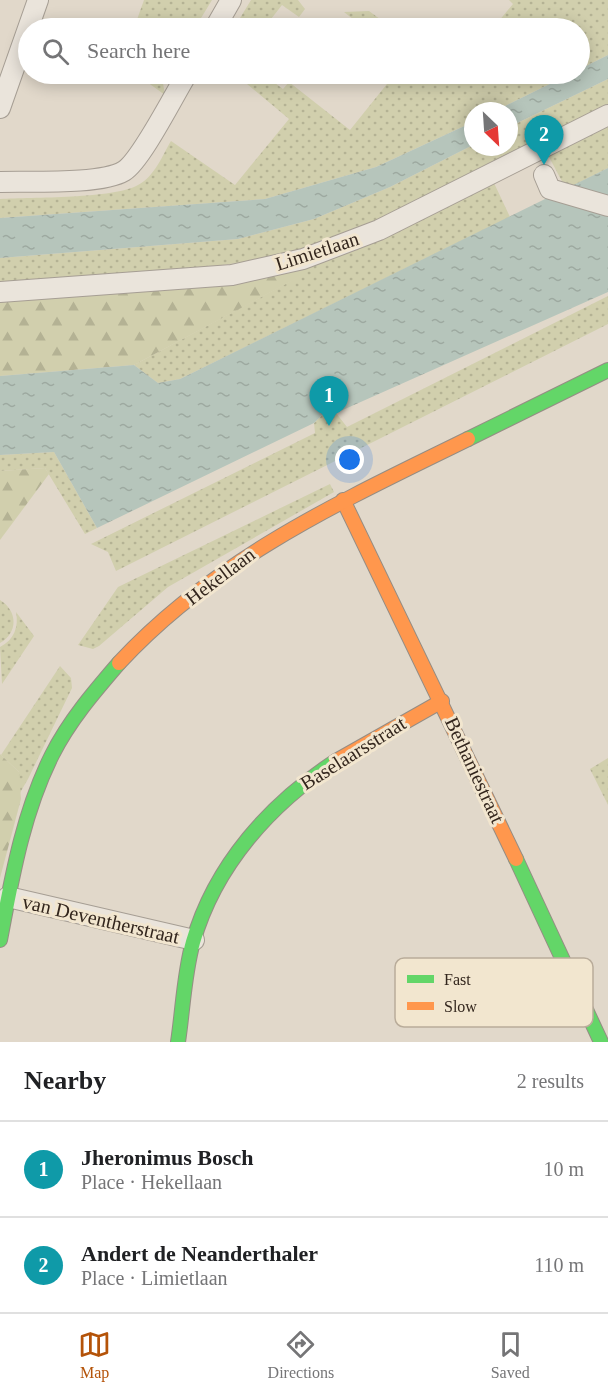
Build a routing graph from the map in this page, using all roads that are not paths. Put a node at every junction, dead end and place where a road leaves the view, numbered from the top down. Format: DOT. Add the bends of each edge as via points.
graph roads {
  1 [pos="38,0"];
  2 [pos="231,0"];
  3 [pos="32,18"];
  4 [pos="221,18"];
  5 [pos="18,57"];
  6 [pos="181,84"];
  7 [pos="0,108"];
  8 [pos="608,115"];
  9 [pos="0,182"];
  10 [pos="547,182"];
  11 [pos="608,206"];
  12 [pos="0,292"];
  13 [pos="608,370"];
  14 [pos="343,500"];
  15 [pos="442,701"];
  16 [pos="8,897"];
  17 [pos="0,940"];
  18 [pos="194,940"];
  19 [pos="562,958"];
  20 [pos="593,1025"];
  21 [pos="178,1042"];
  22 [pos="601,1042"];
  1 -- 3 [label="street"];
  2 -- 4 [label="street"];
  5 -- 7 [label="street"];
  6 -- 9 [label="street" via="125,171 103,178"];
  8 -- 12 [label="street, Limietlaan" via="379,230 303,259 232,275"];
  10 -- 11 [label="street"];
  13 -- 14 [label="street, Hekellaan"];
  14 -- 15 [label="street, Bethaniestraat"];
  14 -- 16 [label="street, Hekellaan" via="237,562 144,637 99,685 68,726 42,776"];
  15 -- 18 [label="street, Baselaarsstraat" via="373,736 292,790 231,861 207,901"];
  15 -- 19 [label="street, Bethaniestraat"];
  16 -- 17 [label="street, Hekellaan"];
  16 -- 18 [label="street, van Deventherstraat"];
  18 -- 21 [label="street, Baselaarsstraat"];
  20 -- 22 [label="street, Bethaniestraat"];
}
